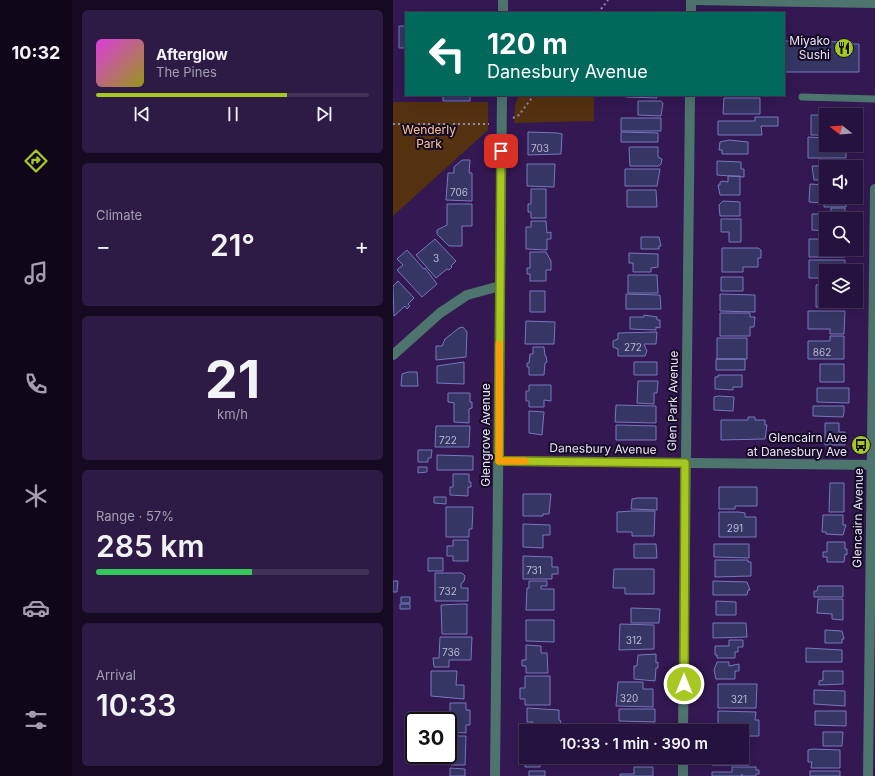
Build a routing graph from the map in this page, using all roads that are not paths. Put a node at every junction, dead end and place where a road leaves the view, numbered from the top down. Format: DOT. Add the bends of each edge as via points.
graph roads {
  1 [pos="503,0"];
  2 [pos="692,0"];
  3 [pos="875,3"];
  4 [pos="503,12"];
  5 [pos="691,12"];
  6 [pos="502,96"];
  7 [pos="690,96"];
  8 [pos="802,97"];
  9 [pos="875,99"];
  10 [pos="875,189"];
  11 [pos="500,286"];
  12 [pos="393,355"];
  13 [pos="499,461"];
  14 [pos="685,463"];
  15 [pos="873,465"];
  16 [pos="683,724"];
  17 [pos="683,764"];
  18 [pos="495,776"];
  19 [pos="683,776"];
  20 [pos="869,776"];
  1 -- 4 [label="street"];
  2 -- 3 [label="street"];
  2 -- 5 [label="street"];
  6 -- 11 [label="street, Glengrove Avenue"];
  7 -- 14 [label="street, Glen Park Avenue"];
  8 -- 9 [label="lane"];
  10 -- 15 [label="street, Glencairn Avenue"];
  11 -- 12 [label="street" via="467,295 440,313"];
  11 -- 13 [label="street, Glengrove Avenue"];
  13 -- 14 [label="street, Danesbury Avenue"];
  13 -- 18 [label="street, Glengrove Avenue"];
  14 -- 15 [label="street, Danesbury Avenue"];
  14 -- 16 [label="street, Glen Park Avenue"];
  15 -- 20 [label="street, Glencairn Avenue"];
  17 -- 19 [label="street"];
}
